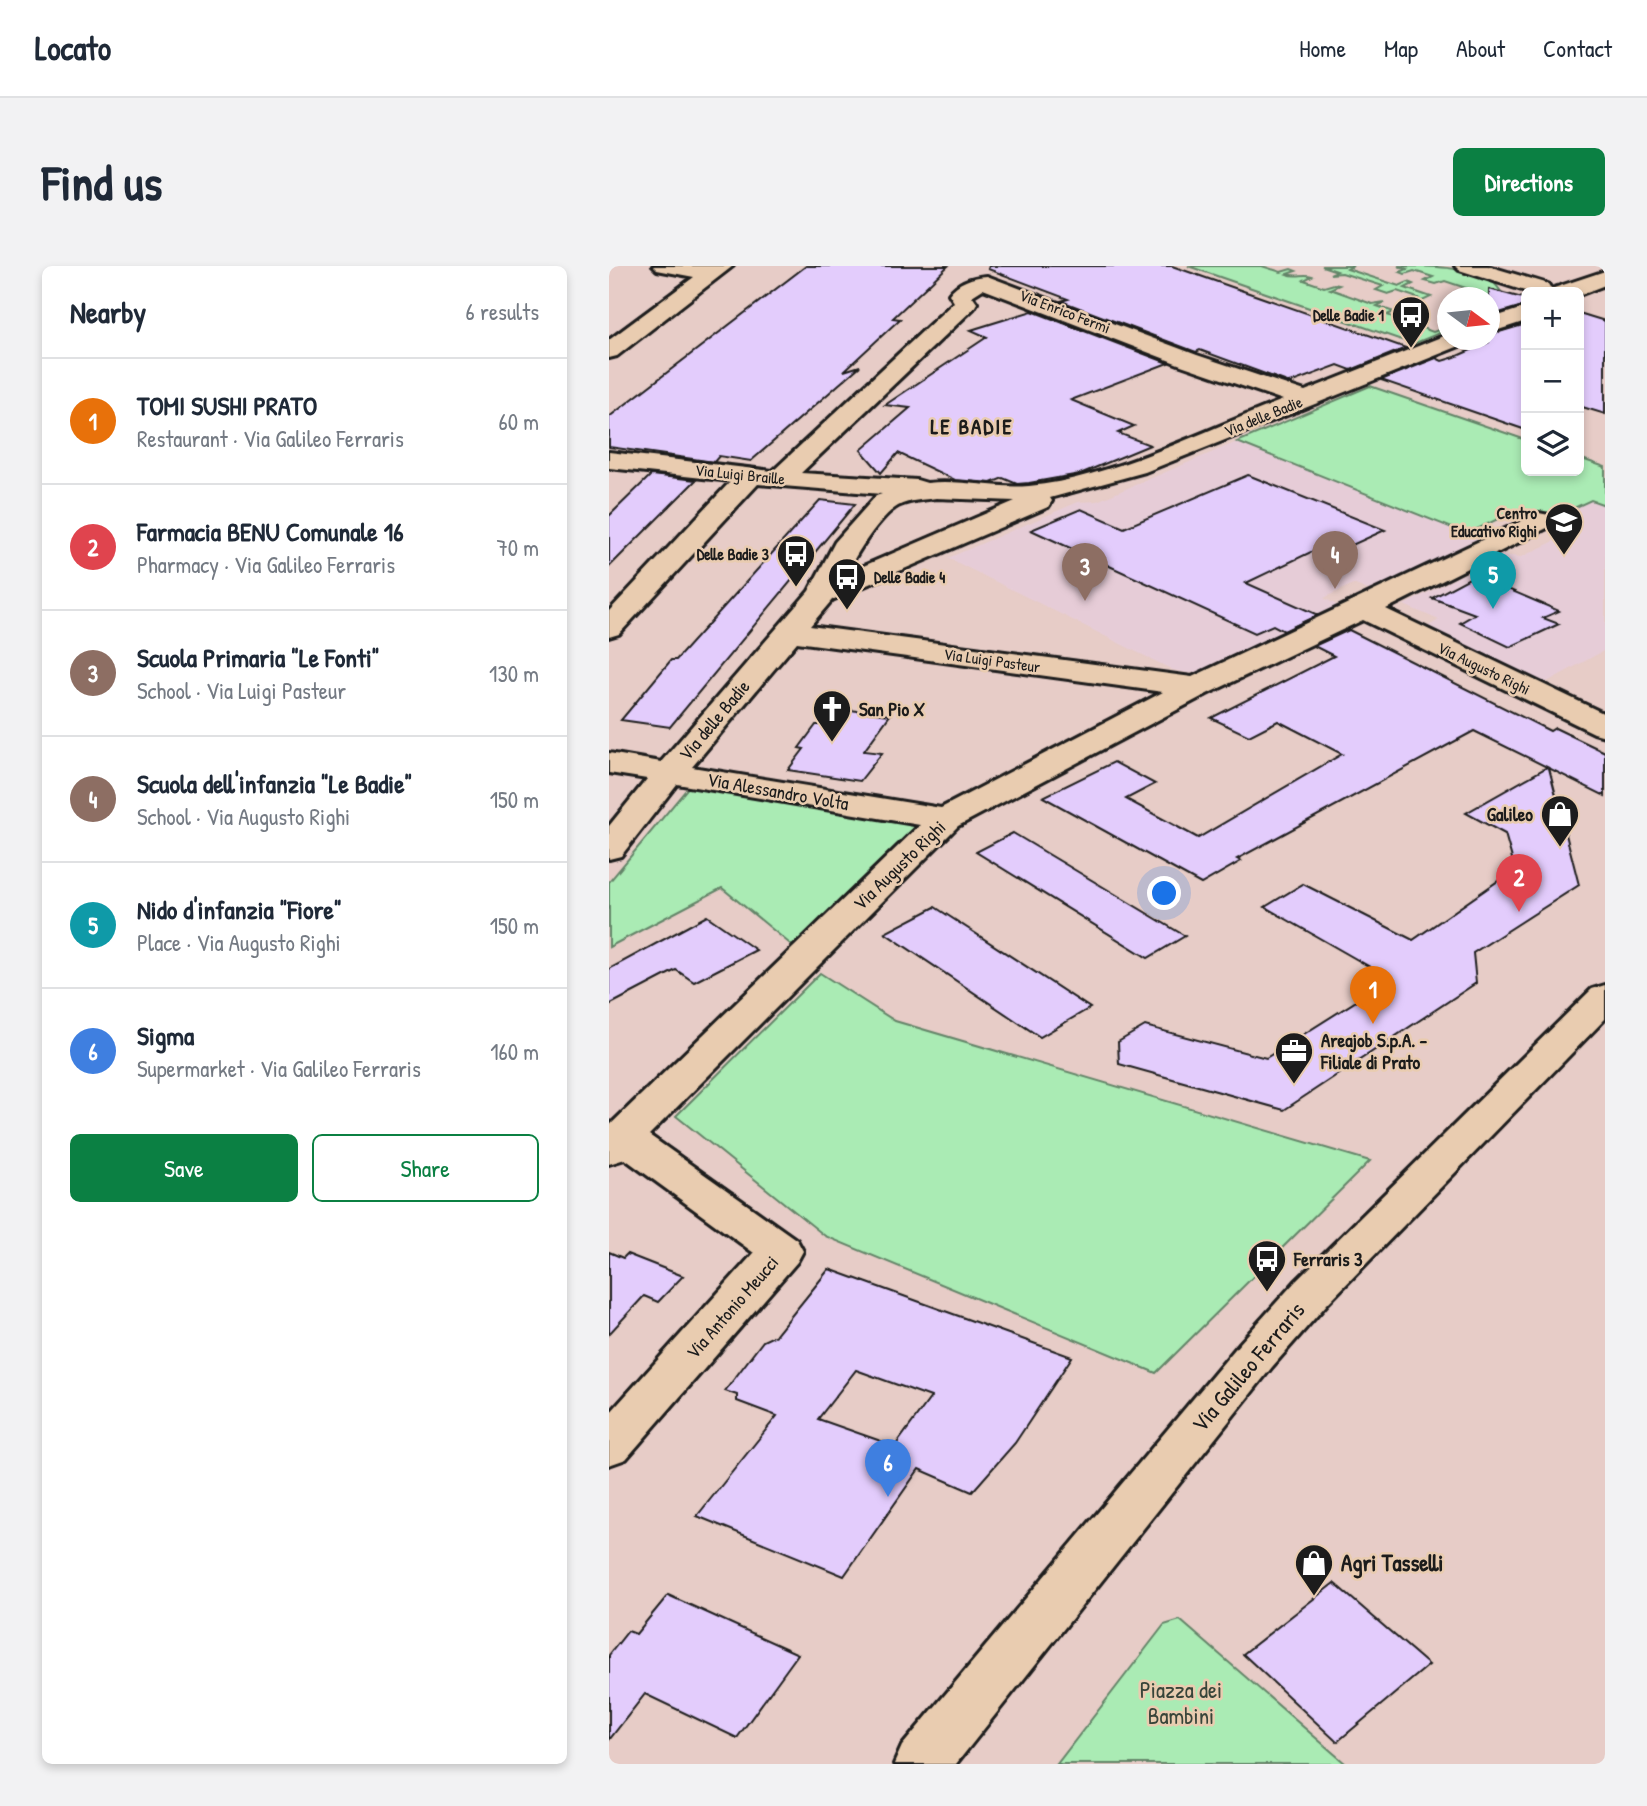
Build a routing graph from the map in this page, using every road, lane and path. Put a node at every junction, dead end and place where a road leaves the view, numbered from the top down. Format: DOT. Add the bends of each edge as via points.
graph roads {
  1 [pos="664,266"];
  2 [pos="1466,266"];
  3 [pos="718,269"];
  4 [pos="1605,277"];
  5 [pos="1575,287"];
  6 [pos="1521,288"];
  7 [pos="1521,309"];
  8 [pos="1500,320"];
  9 [pos="1437,347"];
  10 [pos="609,351"];
  11 [pos="1305,399"];
  12 [pos="609,460"];
  13 [pos="751,476"];
  14 [pos="779,479"];
  15 [pos="1070,486"];
  16 [pos="878,493"];
  17 [pos="969,493"];
  18 [pos="1539,521"];
  19 [pos="975,529"];
  20 [pos="845,548"];
  21 [pos="895,561"];
  22 [pos="822,594"];
  23 [pos="1363,609"];
  24 [pos="609,628"];
  25 [pos="788,632"];
  26 [pos="1196,687"];
  27 [pos="1605,726"];
  28 [pos="609,763"];
  29 [pos="670,772"];
  30 [pos="946,819"];
  31 [pos="609,849"];
  32 [pos="1605,997"];
  33 [pos="616,1143"];
  34 [pos="609,1446"];
  35 [pos="922,1764"];
  1 -- 3 [label="street"];
  2 -- 6 [label="street"];
  3 -- 10 [label="street"];
  4 -- 5 [label="street"];
  7 -- 8 [label="street"];
  9 -- 11 [label="street, Via delle Badie"];
  11 -- 14 [label="street, Via Enrico Fermi" via="1189,360 1036,299 987,282 977,283 960,294 966,303"];
  11 -- 15 [label="street, Via delle Badie" via="1136,467"];
  12 -- 13 [label="street, Via Luigi Braille"];
  13 -- 14 [label="street, Via Luigi Braille"];
  13 -- 24 [label="street"];
  14 -- 16 [label="street, Via Luigi Braille"];
  15 -- 17 [label="street, Via delle Badie" via="1028,494"];
  15 -- 19 [label="street, Via delle Badie"];
  16 -- 17 [label="street, Via delle Badie"];
  16 -- 20 [label="street, Via delle Badie"];
  17 -- 19 [label="street" via="990,507 990,514"];
  18 -- 23 [label="street, Via Augusto Righi"];
  19 -- 21 [label="street, Via delle Badie"];
  20 -- 21 [label="street, Via delle Badie" via="859,559"];
  20 -- 22 [label="street, Via delle Badie"];
  21 -- 22 [label="street, Via delle Badie"];
  22 -- 25 [label="street, Via delle Badie"];
  23 -- 26 [label="street, Via Augusto Righi"];
  23 -- 27 [label="street, Via Augusto Righi"];
  25 -- 26 [label="street, Via Luigi Pasteur"];
  25 -- 29 [label="street, Via delle Badie"];
  26 -- 30 [label="street, Via Augusto Righi"];
  28 -- 29 [label="street, Via Alessandro Volta"];
  29 -- 30 [label="street, Via Alessandro Volta"];
  29 -- 31 [label="street, Via delle Badie"];
  30 -- 33 [label="street, Via Augusto Righi"];
  32 -- 35 [label="street, Via Galileo Ferraris" via="1311,1293"];
  33 -- 34 [label="street, Via Antonio Meucci" via="781,1251"];
}
